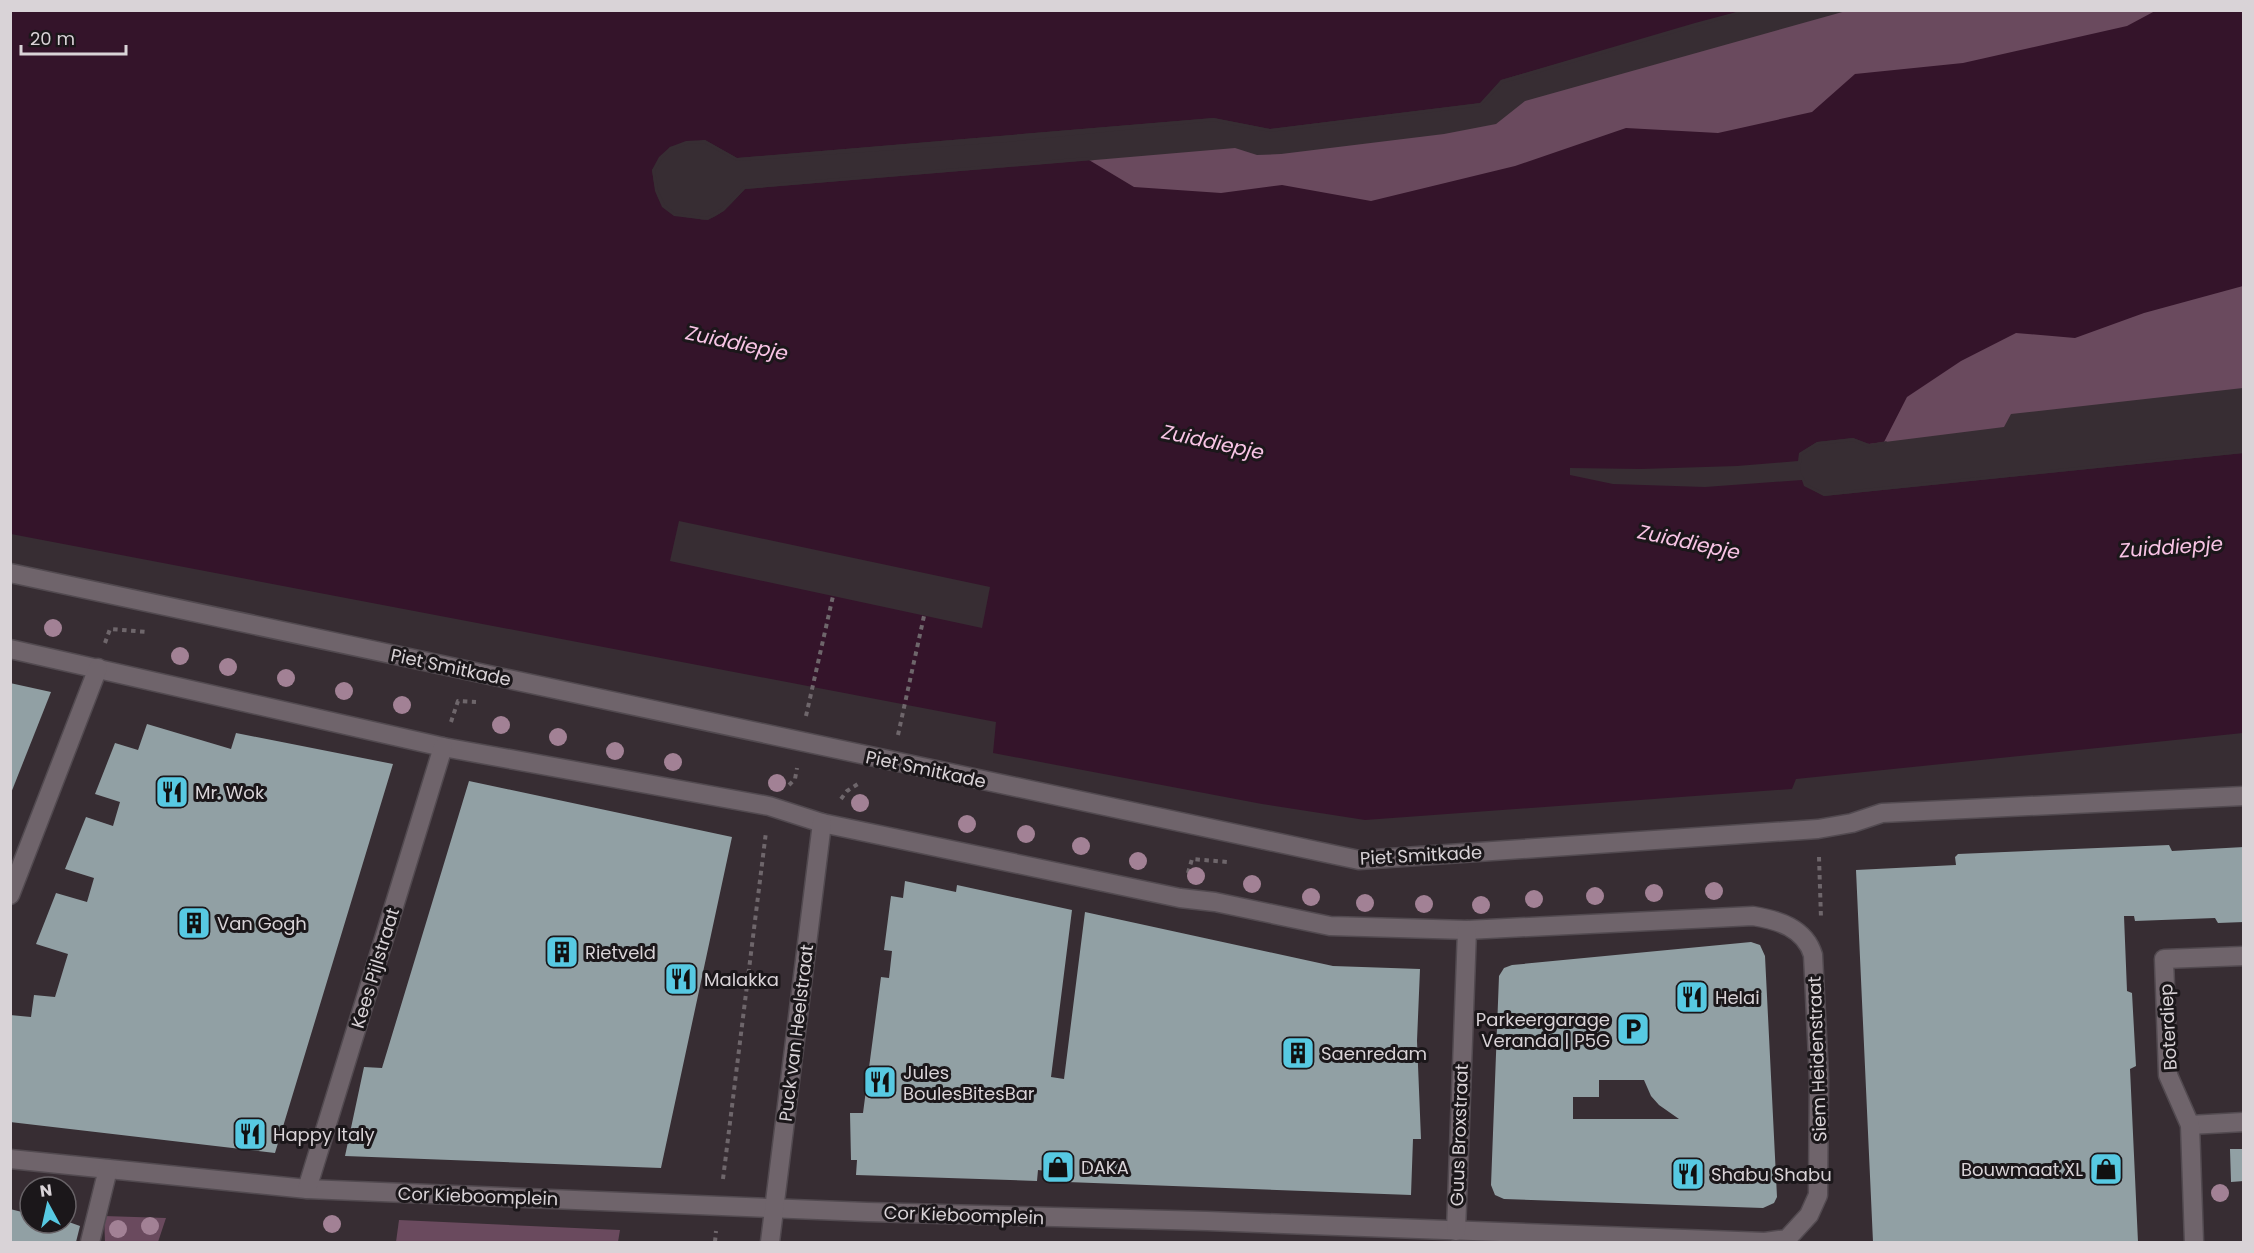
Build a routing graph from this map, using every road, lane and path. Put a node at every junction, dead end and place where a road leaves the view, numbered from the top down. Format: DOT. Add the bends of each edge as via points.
graph roads {
  1 [pos="10,573"];
  2 [pos="832,596"];
  3 [pos="924,616"];
  4 [pos="10,649"];
  5 [pos="98,668"];
  6 [pos="812,689"];
  7 [pos="904,705"];
  8 [pos="443,747"];
  9 [pos="2244,796"];
  10 [pos="769,807"];
  11 [pos="822,823"];
  12 [pos="1818,829"];
  13 [pos="10,895"];
  14 [pos="1467,930"];
  15 [pos="1802,936"];
  16 [pos="2244,956"];
  17 [pos="2244,1122"];
  18 [pos="2190,1125"];
  19 [pos="10,1159"];
  20 [pos="107,1176"];
  21 [pos="307,1189"];
  22 [pos="720,1205"];
  23 [pos="775,1207"];
  24 [pos="1809,1215"];
  25 [pos="1456,1231"];
  26 [pos="1273,1234"];
  27 [pos="90,1242"];
  28 [pos="770,1242"];
  29 [pos="2194,1242"];
  1 -- 12 [label="street, Piet Smitkade" via="1359,860"];
  2 -- 6 [label="path"];
  3 -- 7 [label="path"];
  4 -- 5 [label="street"];
  5 -- 8 [label="street"];
  5 -- 13 [label="street"];
  8 -- 10 [label="street"];
  8 -- 21 [label="street, Kees Pijlstraat"];
  9 -- 12 [label="street, Piet Smitkade" via="1882,813 1852,824"];
  10 -- 11 [label="street"];
  10 -- 22 [label="path"];
  11 -- 14 [label="street" via="1330,926"];
  11 -- 23 [label="street, Puck van Heelstraat"];
  12 -- 15 [label="path" via="1821,918"];
  14 -- 15 [label="street" via="1753,916 1788,925"];
  14 -- 25 [label="street, Guus Broxstraat"];
  15 -- 24 [label="street, Siem Heidenstraat" via="1813,955 1819,1078 1819,1186"];
  16 -- 18 [label="street, Boterdiep" via="2164,959 2168,1075"];
  17 -- 18 [label="street"];
  18 -- 29 [label="street, Boterdiep"];
  19 -- 20 [label="street, Cor Kieboomplein"];
  20 -- 21 [label="street, Cor Kieboomplein"];
  20 -- 27 [label="street"];
  21 -- 22 [label="street, Cor Kieboomplein"];
  22 -- 23 [label="street, Cor Kieboomplein"];
  23 -- 26 [label="street, Cor Kieboomplein" via="1206,1221"];
  23 -- 28 [label="street, Puck van Heelstraat"];
  24 -- 25 [label="street, Cor Kieboomplein" via="1787,1239 1765,1242"];
  25 -- 26 [label="street, Cor Kieboomplein"];
}
